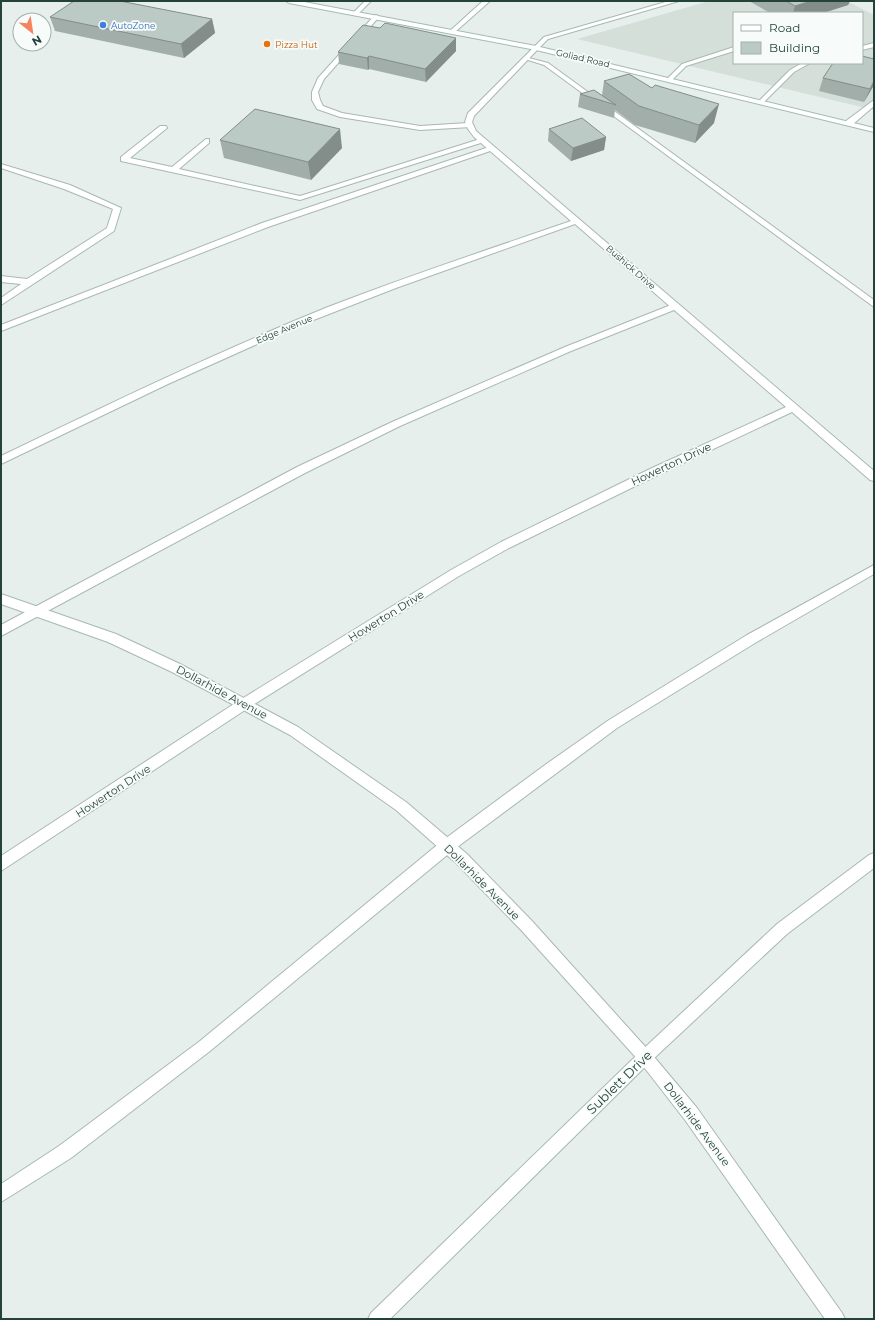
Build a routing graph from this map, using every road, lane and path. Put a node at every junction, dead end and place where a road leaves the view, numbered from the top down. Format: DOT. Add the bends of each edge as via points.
graph roads {
  1 [pos="289,1"];
  2 [pos="368,1"];
  3 [pos="486,1"];
  4 [pos="676,1"];
  5 [pos="356,14"];
  6 [pos="376,17"];
  7 [pos="453,32"];
  8 [pos="874,45"];
  9 [pos="536,48"];
  10 [pos="863,48"];
  11 [pos="733,49"];
  12 [pos="527,58"];
  13 [pos="805,64"];
  14 [pos="670,79"];
  15 [pos="761,102"];
  16 [pos="874,102"];
  17 [pos="849,123"];
  18 [pos="468,125"];
  19 [pos="163,128"];
  20 [pos="874,130"];
  21 [pos="206,141"];
  22 [pos="483,141"];
  23 [pos="492,149"];
  24 [pos="1,166"];
  25 [pos="173,170"];
  26 [pos="577,221"];
  27 [pos="1,279"];
  28 [pos="29,282"];
  29 [pos="1,302"];
  30 [pos="874,304"];
  31 [pos="676,306"];
  32 [pos="1,328"];
  33 [pos="793,408"];
  34 [pos="1,460"];
  35 [pos="874,477"];
  36 [pos="874,569"];
  37 [pos="1,599"];
  38 [pos="37,611"];
  39 [pos="1,631"];
  40 [pos="244,704"];
  41 [pos="447,846"];
  42 [pos="874,860"];
  43 [pos="1,864"];
  44 [pos="645,1057"];
  45 [pos="1,1194"];
  46 [pos="377,1319"];
  47 [pos="836,1319"];
  1 -- 5 [label="street, Goliad Road"];
  2 -- 5 [label="street"];
  3 -- 7 [label="street"];
  4 -- 9 [label="street" via="546,38"];
  5 -- 6 [label="street, Goliad Road"];
  6 -- 7 [label="street, Goliad Road"];
  6 -- 18 [label="street" via="321,78 314,92 320,107 340,115 420,128"];
  7 -- 9 [label="street, Goliad Road"];
  8 -- 10 [label="street"];
  9 -- 12 [label="street"];
  9 -- 14 [label="street, Goliad Road"];
  11 -- 14 [label="street" via="688,63"];
  12 -- 18 [label="street" via="471,115"];
  12 -- 30 [label="street" via="546,64"];
  13 -- 15 [label="street" via="792,71"];
  14 -- 15 [label="street, Goliad Road"];
  15 -- 17 [label="street, Goliad Road"];
  16 -- 17 [label="street"];
  17 -- 20 [label="street, Goliad Road"];
  18 -- 22 [label="street, Bushick Drive"];
  19 -- 25 [label="street" via="124,159"];
  21 -- 25 [label="street"];
  22 -- 23 [label="street, Bushick Drive"];
  22 -- 25 [label="street" via="300,198"];
  23 -- 26 [label="street, Bushick Drive"];
  23 -- 32 [label="street" via="265,225"];
  24 -- 28 [label="street" via="67,186 117,208 111,229"];
  26 -- 31 [label="street, Bushick Drive"];
  26 -- 34 [label="street, Edge Avenue" via="387,288 277,332 172,378"];
  27 -- 28 [label="street"];
  28 -- 29 [label="street"];
  31 -- 33 [label="street, Bushick Drive"];
  31 -- 38 [label="street" via="568,349 396,424 301,470"];
  33 -- 35 [label="street, Bushick Drive"];
  33 -- 40 [label="street, Howerton Drive" via="505,544"];
  36 -- 41 [label="street" via="750,639 613,724"];
  37 -- 38 [label="street, Dollarhide Avenue"];
  38 -- 39 [label="street"];
  38 -- 40 [label="street, Dollarhide Avenue" via="112,638"];
  40 -- 41 [label="street, Dollarhide Avenue" via="294,731 401,806"];
  40 -- 43 [label="street, Howerton Drive"];
  41 -- 44 [label="street, Dollarhide Avenue" via="527,926"];
  41 -- 45 [label="street" via="205,1046 65,1152"];
  42 -- 44 [label="street, Sublett Drive" via="782,929"];
  44 -- 46 [label="street, Sublett Drive"];
  44 -- 47 [label="street, Dollarhide Avenue" via="691,1114"];
}
